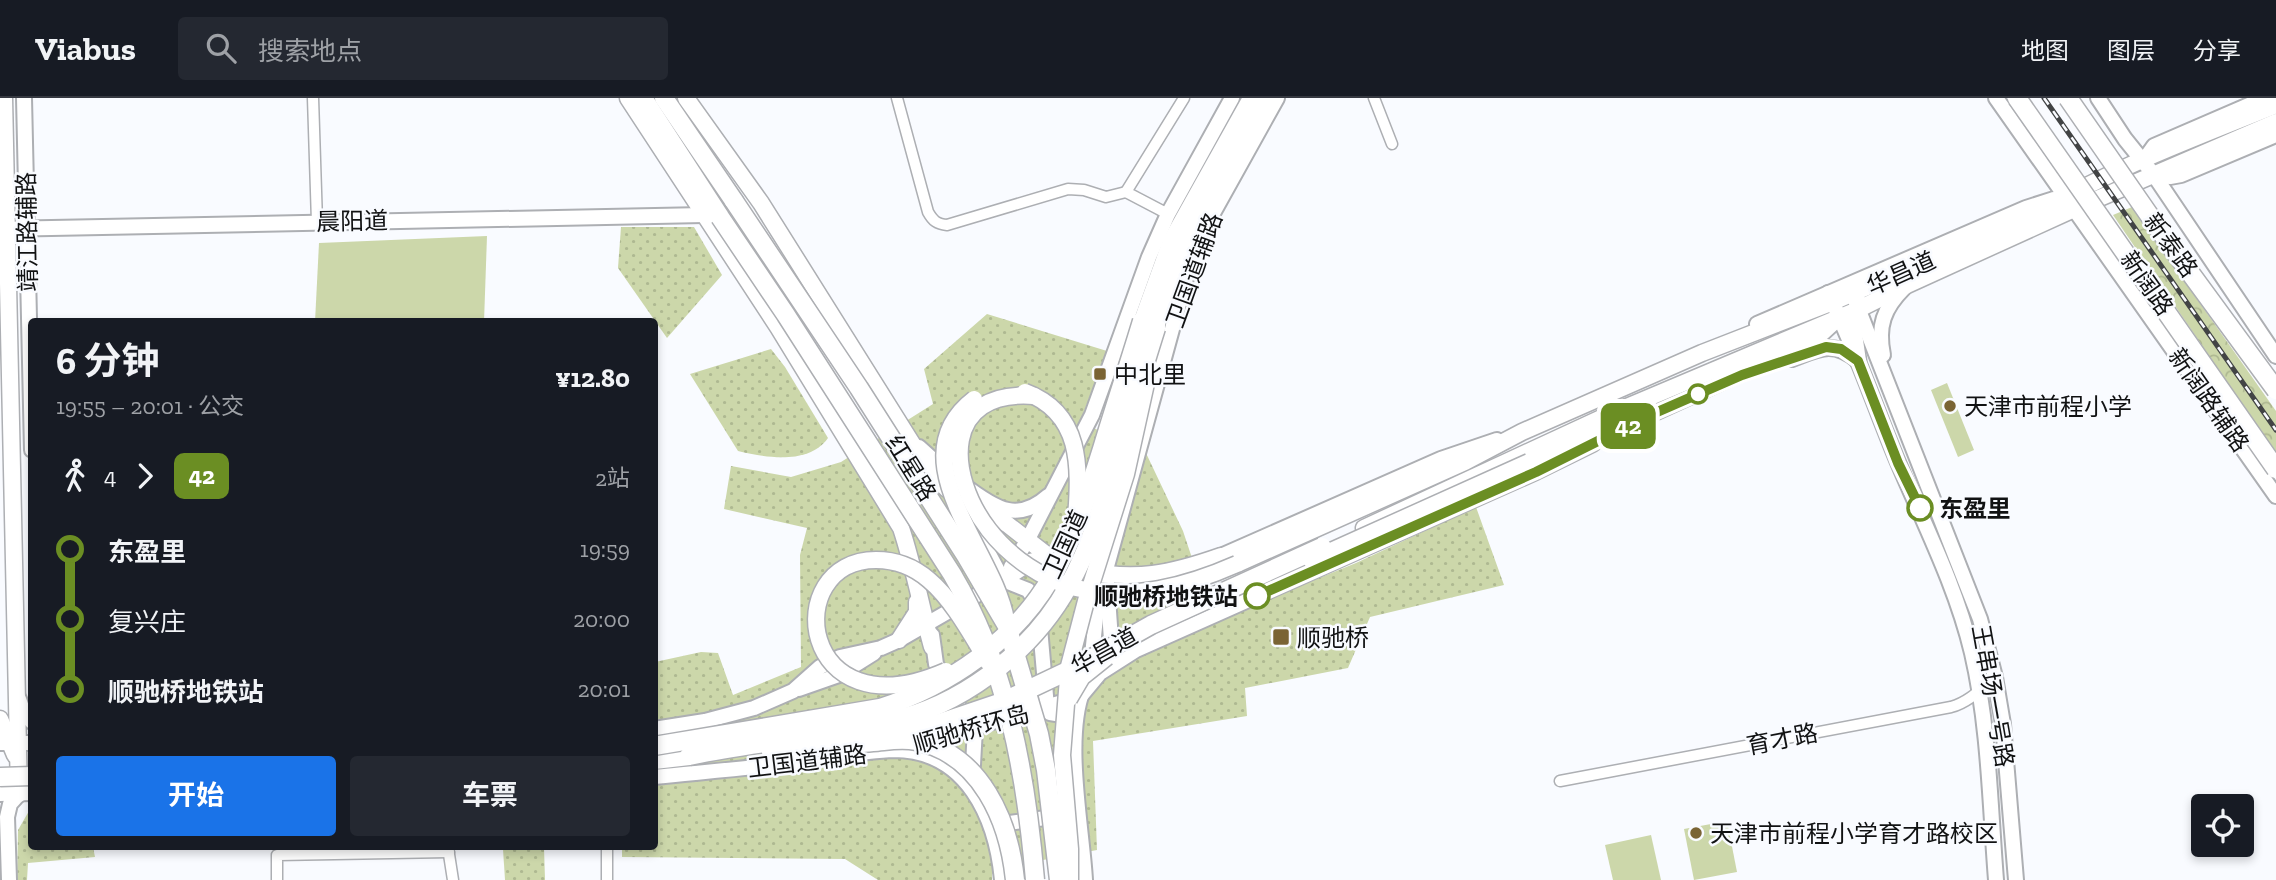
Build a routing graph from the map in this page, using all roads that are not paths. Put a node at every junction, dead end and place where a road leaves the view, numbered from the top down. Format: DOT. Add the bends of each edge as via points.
graph roads {
  1 [pos="5,98"];
  2 [pos="22,98"];
  3 [pos="313,98"];
  4 [pos="628,98"];
  5 [pos="643,98"];
  6 [pos="664,98"];
  7 [pos="686,98"];
  8 [pos="897,98"];
  9 [pos="1184,98"];
  10 [pos="1232,98"];
  11 [pos="1251,98"];
  12 [pos="1265,98"];
  13 [pos="1277,98"];
  14 [pos="1374,98"];
  15 [pos="1996,98"];
  16 [pos="2017,98"];
  17 [pos="2068,98"];
  18 [pos="2098,98"];
  19 [pos="2265,98"];
  20 [pos="2276,105"];
  21 [pos="2276,122"];
  22 [pos="2276,135"];
  23 [pos="1392,144"];
  24 [pos="2143,161"];
  25 [pos="690,170"];
  26 [pos="725,170"];
  27 [pos="2154,175"];
  28 [pos="1126,192"];
  29 [pos="690,193"];
  30 [pos="2070,203"];
  31 [pos="1168,214"];
  32 [pos="712,216"];
  33 [pos="317,219"];
  34 [pos="27,226"];
  35 [pos="3,228"];
  36 [pos="1906,285"];
  37 [pos="1831,298"];
  38 [pos="1855,301"];
  39 [pos="1806,313"];
  40 [pos="29,318"];
  41 [pos="1846,322"];
  42 [pos="1149,325"];
  43 [pos="1702,353"];
  44 [pos="2276,356"];
  45 [pos="1858,361"];
  46 [pos="1742,375"];
  47 [pos="2276,390"];
  48 [pos="1034,396"];
  49 [pos="892,409"];
  50 [pos="1091,415"];
  51 [pos="1648,416"];
  52 [pos="1522,432"];
  53 [pos="1145,433"];
  54 [pos="846,437"];
  55 [pos="912,441"];
  56 [pos="2276,469"];
  57 [pos="1923,472"];
  58 [pos="956,494"];
  59 [pos="1049,495"];
  60 [pos="2276,496"];
  61 [pos="997,514"];
  62 [pos="1075,527"];
  63 [pos="1027,541"];
  64 [pos="1322,547"];
  65 [pos="1221,556"];
  66 [pos="1056,562"];
  67 [pos="1107,575"];
  68 [pos="1003,580"];
  69 [pos="917,592"];
  70 [pos="932,621"];
  71 [pos="1007,626"];
  72 [pos="899,640"];
  73 [pos="932,647"];
  74 [pos="978,658"];
  75 [pos="1113,664"];
  76 [pos="998,677"];
  77 [pos="1995,677"];
  78 [pos="1978,691"];
  79 [pos="17,693"];
  80 [pos="1080,697"];
  81 [pos="1047,707"];
  82 [pos="754,708"];
  83 [pos="1065,711"];
  84 [pos="28,718"];
  85 [pos="0,719"];
  86 [pos="967,726"];
  87 [pos="658,728"];
  88 [pos="14,743"];
  89 [pos="861,743"];
  90 [pos="1074,743"];
  91 [pos="658,745"];
  92 [pos="894,750"];
  93 [pos="689,756"];
  94 [pos="658,760"];
  95 [pos="25,762"];
  96 [pos="774,765"];
  97 [pos="0,766"];
  98 [pos="955,771"];
  99 [pos="28,774"];
  100 [pos="0,777"];
  101 [pos="658,777"];
  102 [pos="1560,781"];
  103 [pos="968,784"];
  104 [pos="25,793"];
  105 [pos="0,794"];
  106 [pos="1079,813"];
  107 [pos="991,825"];
  108 [pos="0,827"];
  109 [pos="449,850"];
  110 [pos="607,850"];
  111 [pos="3,880"];
  112 [pos="9,880"];
  113 [pos="277,880"];
  114 [pos="453,880"];
  115 [pos="607,880"];
  116 [pos="1002,880"];
  117 [pos="1015,880"];
  118 [pos="1035,880"];
  119 [pos="1059,880"];
  120 [pos="1070,880"];
  121 [pos="1085,880"];
  122 [pos="1996,880"];
  123 [pos="2016,880"];
  1 -- 35 [label="main road"];
  2 -- 34 [label="street, 靖江路辅路"];
  3 -- 33 [label="street"];
  4 -- 29 [label="main road"];
  5 -- 25 [label="highway, 红星路"];
  6 -- 26 [label="highway, 红星路" via="702,153"];
  7 -- 26 [label="main road"];
  8 -- 28 [label="street" via="928,212 939,224 1068,190 1106,197"];
  9 -- 28 [label="street"];
  10 -- 31 [label="street, 卫国道辅路"];
  11 -- 42 [label="main road, 卫国道" via="1171,241"];
  12 -- 42 [label="main road, 卫国道" via="1183,247"];
  13 -- 53 [label="street, 卫国道辅路" via="1197,248"];
  14 -- 23 [label="street"];
  15 -- 30 [label="street, 新阔路辅路"];
  16 -- 56 [label="highway, 新阔路, bridge"];
  17 -- 47 [label="highway, 新泰路, bridge"];
  18 -- 24 [label="street"];
  19 -- 24 [label="street" via="2154,146"];
  20 -- 24 [label="main road, 华昌道"];
  21 -- 27 [label="main road, 华昌道"];
  22 -- 27 [label="street" via="2181,175"];
  24 -- 27 [label="street"];
  24 -- 30 [label="main road, 华昌道"];
  25 -- 29 [label="highway"];
  25 -- 32 [label="highway, 红星路"];
  26 -- 49 [label="main road" via="751,189"];
  26 -- 71 [label="highway, 红星路, bridge" via="734,201 967,556"];
  27 -- 30 [label="main road, 华昌道"];
  27 -- 44 [label="street"];
  28 -- 31 [label="street"];
  29 -- 32 [label="main road"];
  29 -- 33 [label="street, 晨阳道" via="677,209"];
  30 -- 36 [label="main road, 华昌道"];
  30 -- 38 [label="main road, 华昌道" via="2041,211 1880,282"];
  30 -- 38 [label="street" via="2026,208"];
  30 -- 60 [label="street, 新阔路辅路"];
  31 -- 50 [label="street, 卫国道辅路"];
  32 -- 33 [label="street, 晨阳道"];
  32 -- 54 [label="main road"];
  32 -- 76 [label="highway, 红星路, bridge" via="786,315 952,573 978,623"];
  33 -- 34 [label="street, 晨阳道"];
  34 -- 35 [label="street, 晨阳道"];
  34 -- 40 [label="street, 靖江路辅路"];
  35 -- 79 [label="main road" via="8,254"];
  36 -- 38 [label="main road, 华昌道"];
  36 -- 57 [label="street" via="1884,313 1881,345 1917,441"];
  37 -- 38 [label="main road, 华昌道"];
  37 -- 39 [label="main road, 华昌道"];
  37 -- 41 [label="street"];
  37 -- 43 [label="street" via="1751,327"];
  38 -- 41 [label="main road, 华昌道"];
  38 -- 57 [label="street, 王串场一号路"];
  39 -- 41 [label="street" via="1831,314"];
  39 -- 43 [label="main road, 华昌道"];
  41 -- 45 [label="main road"];
  41 -- 46 [label="street, 华昌道"];
  41 -- 57 [label="street" via="1866,344 1903,440"];
  41 -- 64 [label="main road, 华昌道" via="1610,414"];
  42 -- 62 [label="highway, 卫国道, bridge"];
  42 -- 83 [label="main road, bridge" via="1143,401 1069,666"];
  42 -- 93 [label="highway, 卫国道, bridge" via="1109,481 1083,558 1057,605 1025,645 960,692 905,718"];
  43 -- 52 [label="main road, 华昌道"];
  45 -- 46 [label="street" via="1841,349 1826,347"];
  45 -- 78 [label="street, 王串场一号路" via="1951,588 1972,652"];
  46 -- 51 [label="street, 华昌道"];
  48 -- 52 [label="main road, 华昌道, bridge" via="1001,396 976,410 962,432 962,475 982,520 1003,545 1038,572 1072,587 1102,592 1143,592 1219,572"];
  48 -- 62 [label="main road, bridge" via="1065,421 1072,438 1078,471"];
  48 -- 71 [label="main road, bridge" via="1002,390 976,398 951,423 945,440 949,487 992,575"];
  49 -- 54 [label="street"];
  49 -- 55 [label="main road"];
  50 -- 53 [label="street"];
  50 -- 59 [label="street, 卫国道辅路"];
  51 -- 75 [label="street, 华昌道" via="1536,472"];
  51 -- 83 [label="main road, 华昌道, bridge" via="1529,463 1159,629 1103,659 1077,683"];
  52 -- 65 [label="street, 华昌道" via="1441,460"];
  53 -- 67 [label="street, 卫国道辅路"];
  54 -- 69 [label="main road" via="901,528"];
  55 -- 58 [label="main road" via="935,478"];
  55 -- 61 [label="street"];
  57 -- 77 [label="street, 王串场一号路" via="1973,596"];
  58 -- 61 [label="main road"];
  58 -- 68 [label="street"];
  59 -- 61 [label="street" via="1024,510"];
  59 -- 63 [label="street, 卫国道辅路"];
  61 -- 63 [label="main road"];
  62 -- 74 [label="highway, 卫国道, bridge" via="1037,600 1013,629"];
  63 -- 66 [label="main road"];
  63 -- 68 [label="street, 卫国道辅路"];
  64 -- 89 [label="highway, 华昌道, bridge" via="1151,625 1002,702"];
  65 -- 67 [label="main road" via="1148,576"];
  66 -- 67 [label="main road"];
  66 -- 68 [label="main road" via="1030,562"];
  67 -- 75 [label="street"];
  67 -- 80 [label="street, 卫国道辅路"];
  68 -- 70 [label="street"];
  68 -- 81 [label="street, 顺驰桥环岛" via="1028,590 1038,605"];
  69 -- 70 [label="main road"];
  69 -- 72 [label="main road" via="917,612"];
  70 -- 72 [label="street"];
  70 -- 73 [label="main road"];
  71 -- 119 [label="highway, 红星路, bridge" via="1039,734"];
  72 -- 73 [label="street"];
  72 -- 82 [label="street" via="840,657 820,667 793,691"];
  73 -- 86 [label="street, 顺驰桥环岛"];
  74 -- 76 [label="main road, bridge" via="918,682 886,686 863,682 841,672 824,653 816,631 820,597 835,575 854,563 881,560 906,565 942,593"];
  74 -- 91 [label="highway, 卫国道, bridge" via="934,687 880,708"];
  75 -- 80 [label="street, 华昌道"];
  76 -- 118 [label="highway, 红星路, bridge" via="1023,769"];
  77 -- 78 [label="street, 育才路"];
  77 -- 123 [label="street, 王串场一号路"];
  78 -- 102 [label="street, 育才路" via="1951,707"];
  78 -- 122 [label="street, 王串场一号路"];
  79 -- 84 [label="street"];
  79 -- 88 [label="main road"];
  80 -- 81 [label="street, 顺驰桥环岛"];
  80 -- 90 [label="street, 卫国道辅路"];
  81 -- 86 [label="street, 顺驰桥环岛"];
  81 -- 90 [label="street" via="1049,713 1065,719"];
  82 -- 87 [label="street"];
  82 -- 96 [label="street"];
  83 -- 120 [label="main road, bridge" via="1062,772"];
  85 -- 88 [label="main road"];
  86 -- 92 [label="street, 顺驰桥环岛"];
  86 -- 98 [label="street"];
  86 -- 103 [label="street" via="972,765"];
  88 -- 95 [label="main road"];
  89 -- 93 [label="highway, 卫国道, bridge" via="728,757"];
  89 -- 117 [label="highway, bridge" via="916,741 943,750 972,771 1002,821"];
  90 -- 106 [label="street, 卫国道辅路"];
  92 -- 96 [label="street, 卫国道辅路"];
  92 -- 98 [label="street, 卫国道辅路" via="928,754"];
  93 -- 94 [label="highway, 卫国道"];
  95 -- 97 [label="highway"];
  95 -- 104 [label="main road"];
  96 -- 101 [label="street, 卫国道辅路"];
  98 -- 103 [label="street, 卫国道辅路"];
  99 -- 100 [label="highway, bridge"];
  103 -- 107 [label="street, 卫国道辅路"];
  104 -- 105 [label="street"];
  104 -- 112 [label="street" via="10,804 7,817"];
  106 -- 107 [label="street"];
  106 -- 121 [label="street, 卫国道辅路"];
  107 -- 116 [label="street, 卫国道辅路"];
  108 -- 111 [label="street"];
  109 -- 113 [label="street" via="277,855"];
  109 -- 114 [label="street"];
  110 -- 115 [label="street"];
}
